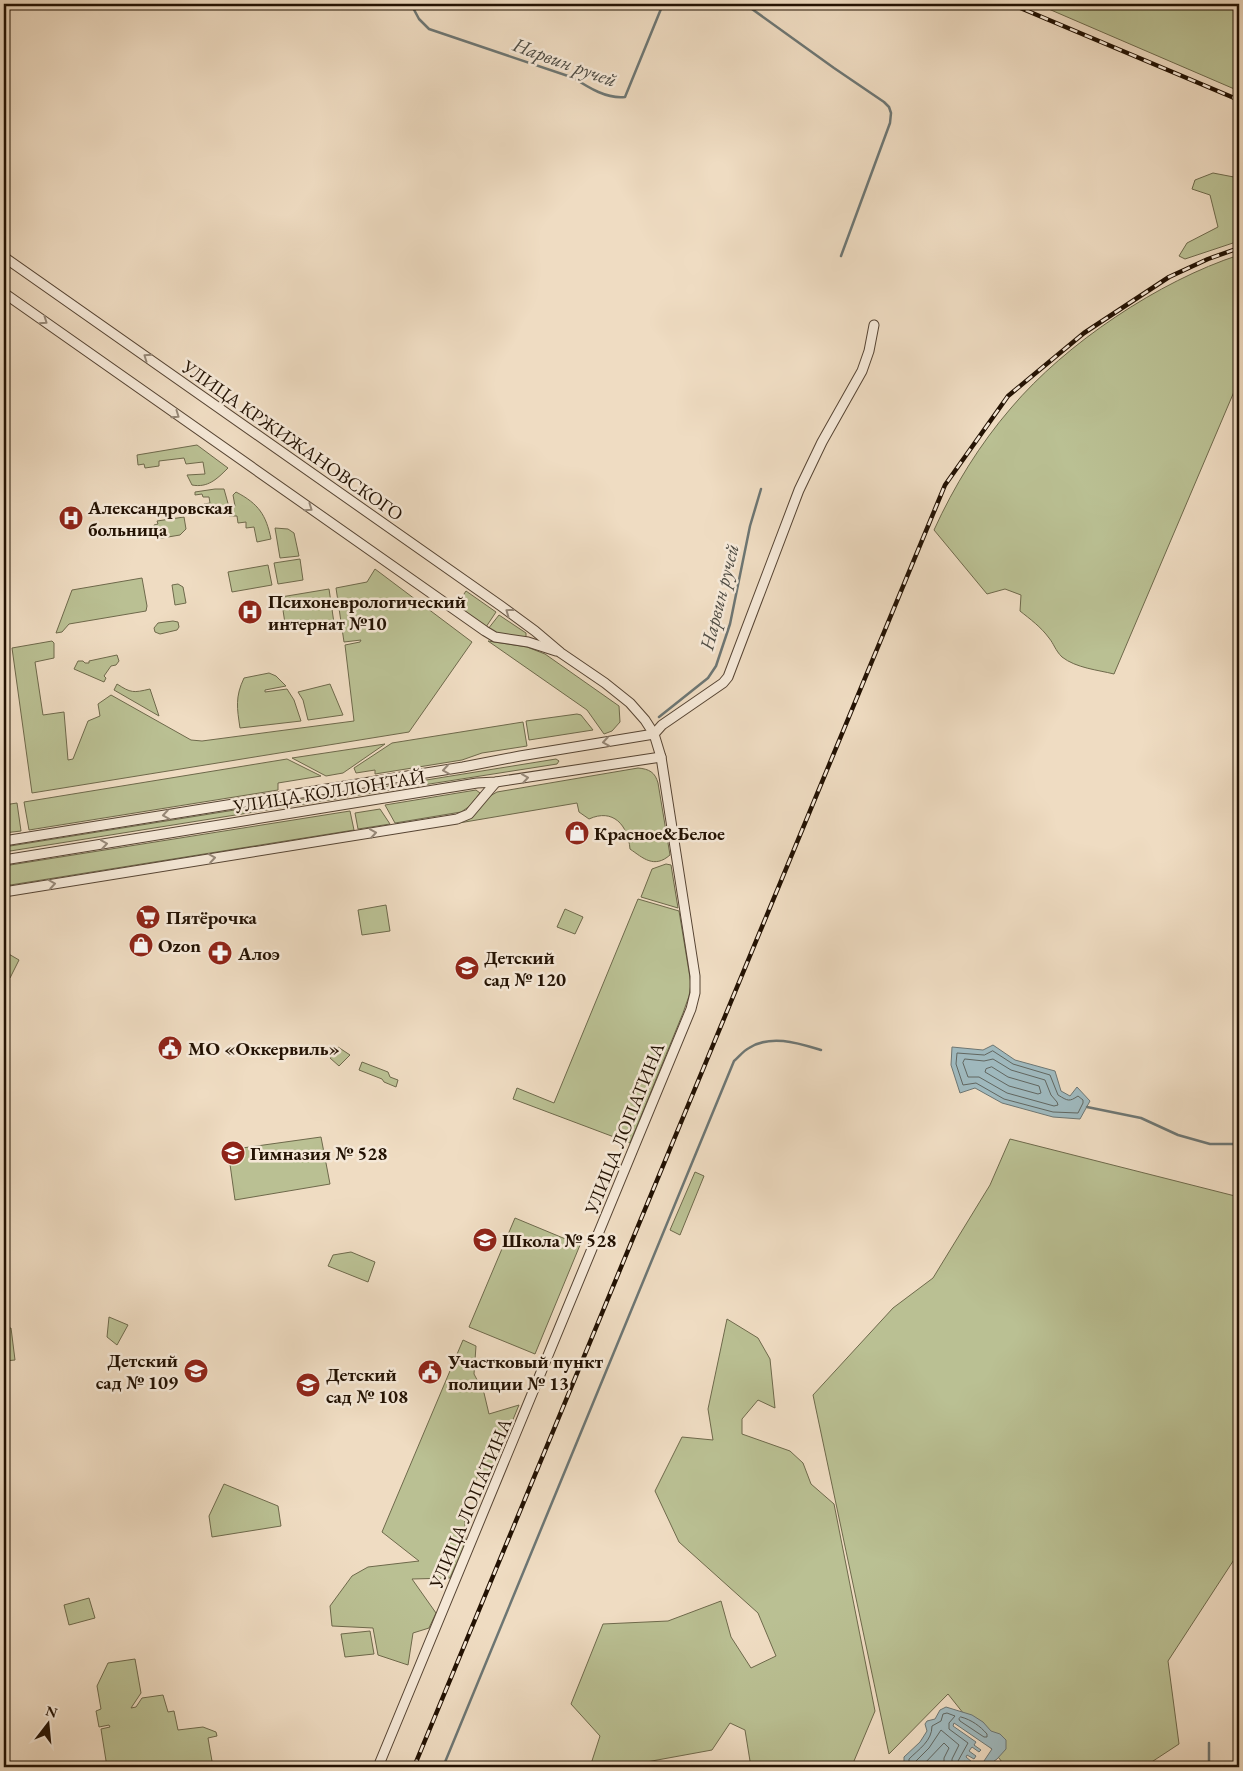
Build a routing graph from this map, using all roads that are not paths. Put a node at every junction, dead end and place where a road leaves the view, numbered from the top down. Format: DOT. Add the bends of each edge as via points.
graph roads {
  1 [pos="4,257"];
  2 [pos="4,293"];
  3 [pos="874,326"];
  4 [pos="535,631"];
  5 [pos="528,642"];
  6 [pos="561,653"];
  7 [pos="654,734"];
  8 [pos="661,757"];
  9 [pos="496,782"];
  10 [pos="4,841"];
  11 [pos="4,860"];
  12 [pos="4,892"];
  13 [pos="378,1767"];
  4 -- 1 [label="street, УЛИЦА КРЖИЖАНОВСКОГО, one-way"];
  2 -- 5 [label="street, УЛИЦА КРЖИЖАНОВСКОГО, one-way" via="485,631 495,637"];
  3 -- 7 [label="street" via="862,371 799,490 728,677"];
  4 -- 5 [label="street"];
  4 -- 6 [label="street, УЛИЦА КРЖИЖАНОВСКОГО"];
  5 -- 6 [label="street, УЛИЦА КРЖИЖАНОВСКОГО"];
  6 -- 7 [label="street, УЛИЦА КРЖИЖАНОВСКОГО" via="630,703"];
  7 -- 8 [label="street, УЛИЦА ЛОПАТИНА"];
  7 -- 10 [label="street, УЛИЦА КОЛЛОНТАЙ, one-way"];
  9 -- 8 [label="street, УЛИЦА КОЛЛОНТАЙ, one-way"];
  8 -- 13 [label="street, УЛИЦА ЛОПАТИНА" via="695,993"];
  11 -- 9 [label="street, УЛИЦА КОЛЛОНТАЙ, one-way"];
  12 -- 9 [label="street, one-way" via="457,819 469,814"];
}
